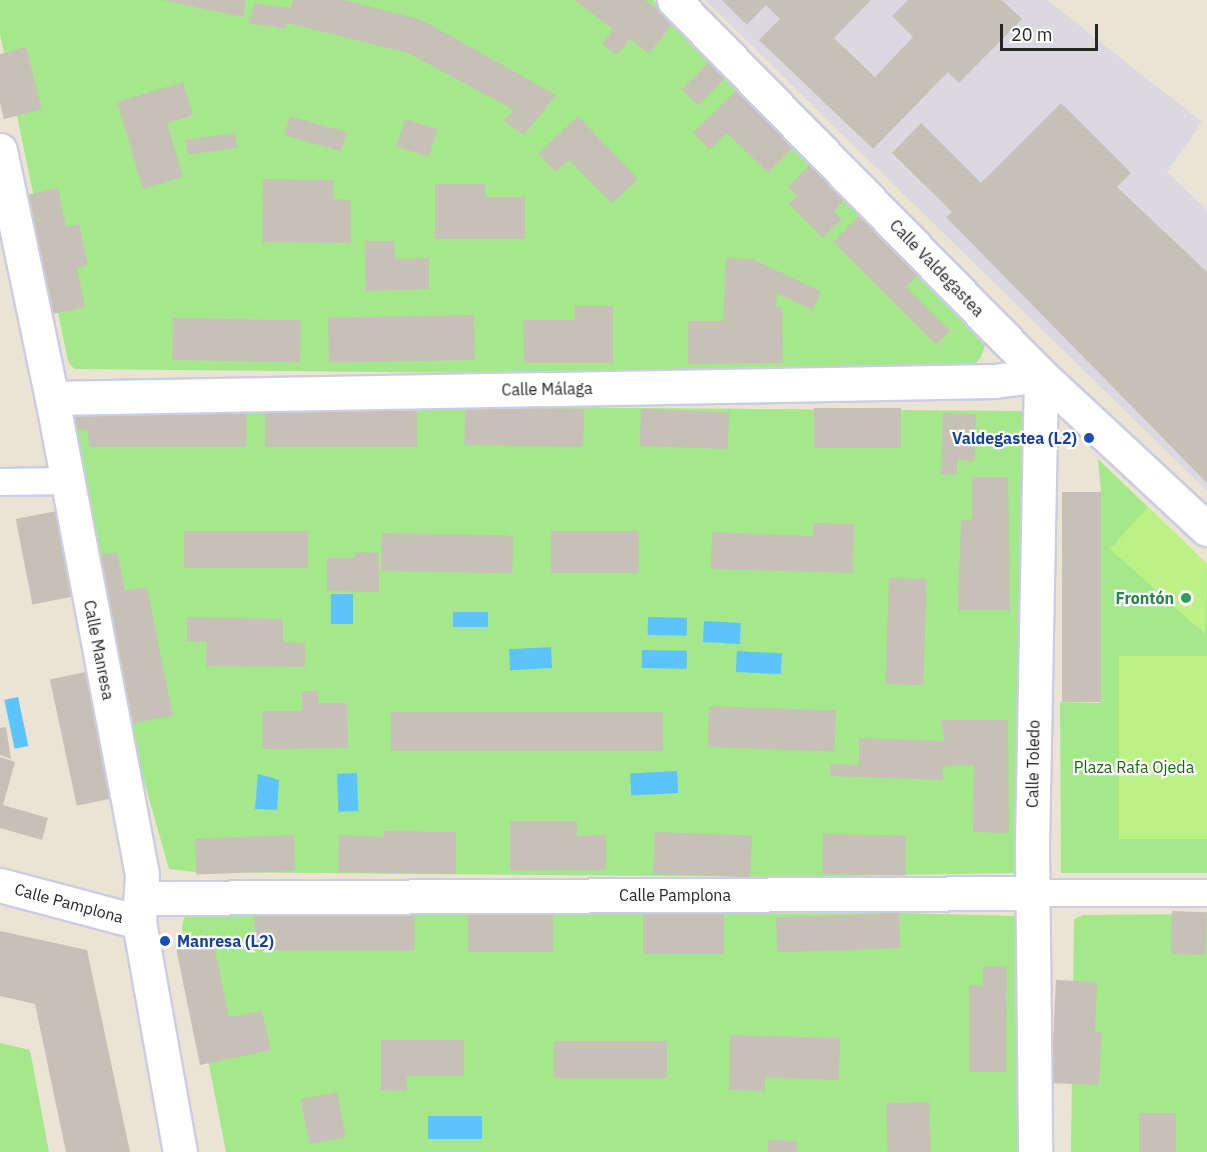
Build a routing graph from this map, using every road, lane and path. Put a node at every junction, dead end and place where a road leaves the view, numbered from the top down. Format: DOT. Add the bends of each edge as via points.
graph roads {
  1 [pos="674,0"];
  2 [pos="0,150"];
  3 [pos="4,189"];
  4 [pos="1041,375"];
  5 [pos="52,398"];
  6 [pos="67,481"];
  7 [pos="0,482"];
  8 [pos="1207,529"];
  9 [pos="0,885"];
  10 [pos="1034,893"];
  11 [pos="1207,893"];
  12 [pos="140,910"];
  13 [pos="180,1152"];
  14 [pos="1035,1152"];
  1 -- 4 [label="street, Calle Valdegastea"];
  2 -- 3 [label="street, Calle Manresa"];
  3 -- 5 [label="street, Calle Manresa"];
  4 -- 5 [label="street, Calle Málaga" via="994,381"];
  4 -- 8 [label="street, Calle Valdegastea"];
  4 -- 10 [label="street, Calle Toledo"];
  5 -- 6 [label="street, Calle Manresa"];
  6 -- 7 [label="street"];
  6 -- 12 [label="street, Calle Manresa" via="142,875"];
  9 -- 12 [label="street, Calle Pamplona"];
  10 -- 11 [label="street, Calle Pamplona"];
  10 -- 12 [label="street, Calle Pamplona"];
  10 -- 14 [label="street, Calle Toledo"];
  12 -- 13 [label="street, Calle Manresa"];
}
